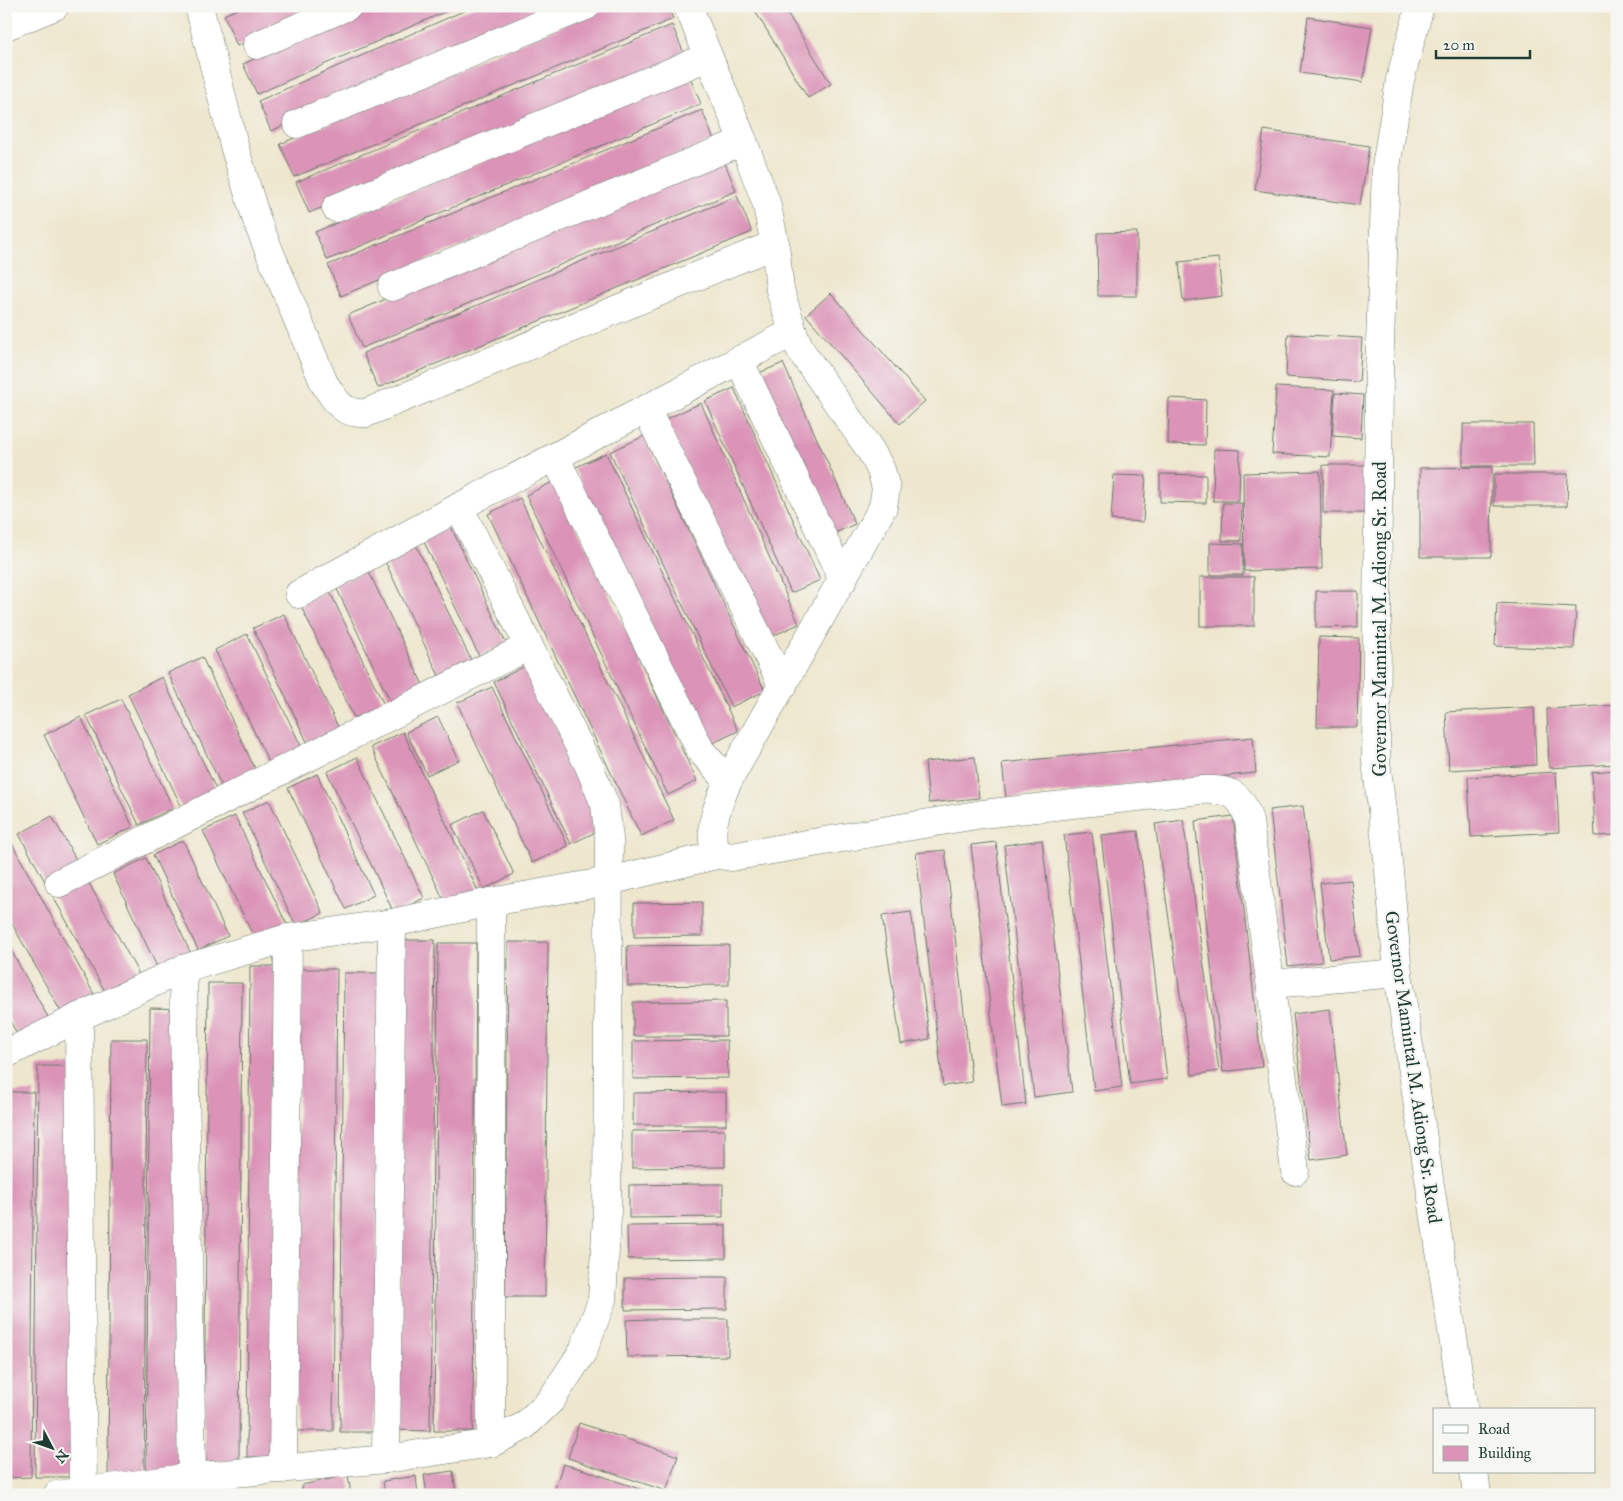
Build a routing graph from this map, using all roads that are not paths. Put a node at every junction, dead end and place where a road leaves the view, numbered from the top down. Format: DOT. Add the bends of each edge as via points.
graph roads {
  1 [pos="55,6"];
  2 [pos="199,6"];
  3 [pos="348,6"];
  4 [pos="586,6"];
  5 [pos="688,6"];
  6 [pos="1420,6"];
  7 [pos="6,26"];
  8 [pos="258,45"];
  9 [pos="708,57"];
  10 [pos="297,124"];
  11 [pos="743,141"];
  12 [pos="336,208"];
  13 [pos="776,244"];
  14 [pos="392,287"];
  15 [pos="794,332"];
  16 [pos="739,360"];
  17 [pos="646,410"];
  18 [pos="555,457"];
  19 [pos="459,507"];
  20 [pos="843,580"];
  21 [pos="299,594"];
  22 [pos="529,646"];
  23 [pos="783,686"];
  24 [pos="728,781"];
  25 [pos="721,854"];
  26 [pos="609,881"];
  27 [pos="58,882"];
  28 [pos="491,902"];
  29 [pos="392,923"];
  30 [pos="288,938"];
  31 [pos="183,969"];
  32 [pos="1398,973"];
  33 [pos="1271,984"];
  34 [pos="79,1017"];
  35 [pos="6,1054"];
  36 [pos="1295,1171"];
  37 [pos="1464,1408"];
  38 [pos="491,1443"];
  39 [pos="386,1459"];
  40 [pos="283,1469"];
  41 [pos="1474,1474"];
  42 [pos="192,1477"];
  43 [pos="70,1494"];
  44 [pos="1477,1495"];
  1 -- 7 [label="street"];
  2 -- 13 [label="street" via="235,149 258,224 324,383 343,409 354,414 366,413"];
  3 -- 8 [label="street"];
  4 -- 10 [label="street"];
  5 -- 9 [label="street"];
  6 -- 32 [label="street, Governor Mamintal M. Adiong Sr. Road" via="1400,80 1386,167 1380,373 1376,761"];
  9 -- 11 [label="street"];
  9 -- 12 [label="street"];
  11 -- 13 [label="street" via="766,202"];
  11 -- 14 [label="street"];
  13 -- 15 [label="street" via="780,290"];
  15 -- 16 [label="street"];
  15 -- 20 [label="street" via="801,351 871,451 886,488 883,507"];
  16 -- 17 [label="street"];
  16 -- 20 [label="street"];
  17 -- 18 [label="street"];
  17 -- 23 [label="street"];
  18 -- 19 [label="street"];
  18 -- 24 [label="street" via="701,751"];
  19 -- 21 [label="street"];
  19 -- 22 [label="street"];
  20 -- 23 [label="street"];
  22 -- 26 [label="street" via="605,805"];
  22 -- 27 [label="street"];
  23 -- 24 [label="street"];
  24 -- 25 [label="street" via="713,824 712,837"];
  25 -- 26 [label="street"];
  25 -- 33 [label="street" via="731,857 747,855 982,814 1218,789 1232,793 1240,800 1249,821"];
  26 -- 28 [label="street"];
  26 -- 38 [label="street" via="608,1217 602,1300 583,1351 552,1400 524,1426"];
  28 -- 29 [label="street"];
  28 -- 38 [label="street"];
  29 -- 30 [label="street"];
  29 -- 39 [label="street"];
  30 -- 31 [label="street"];
  30 -- 40 [label="street"];
  31 -- 34 [label="street"];
  31 -- 42 [label="street"];
  32 -- 33 [label="street"];
  32 -- 37 [label="street, Governor Mamintal M. Adiong Sr. Road"];
  33 -- 36 [label="street"];
  34 -- 35 [label="street"];
  34 -- 43 [label="street"];
  38 -- 39 [label="street"];
  39 -- 40 [label="street"];
  40 -- 42 [label="street"];
  41 -- 44 [label="street"];
  42 -- 43 [label="street"];
}
